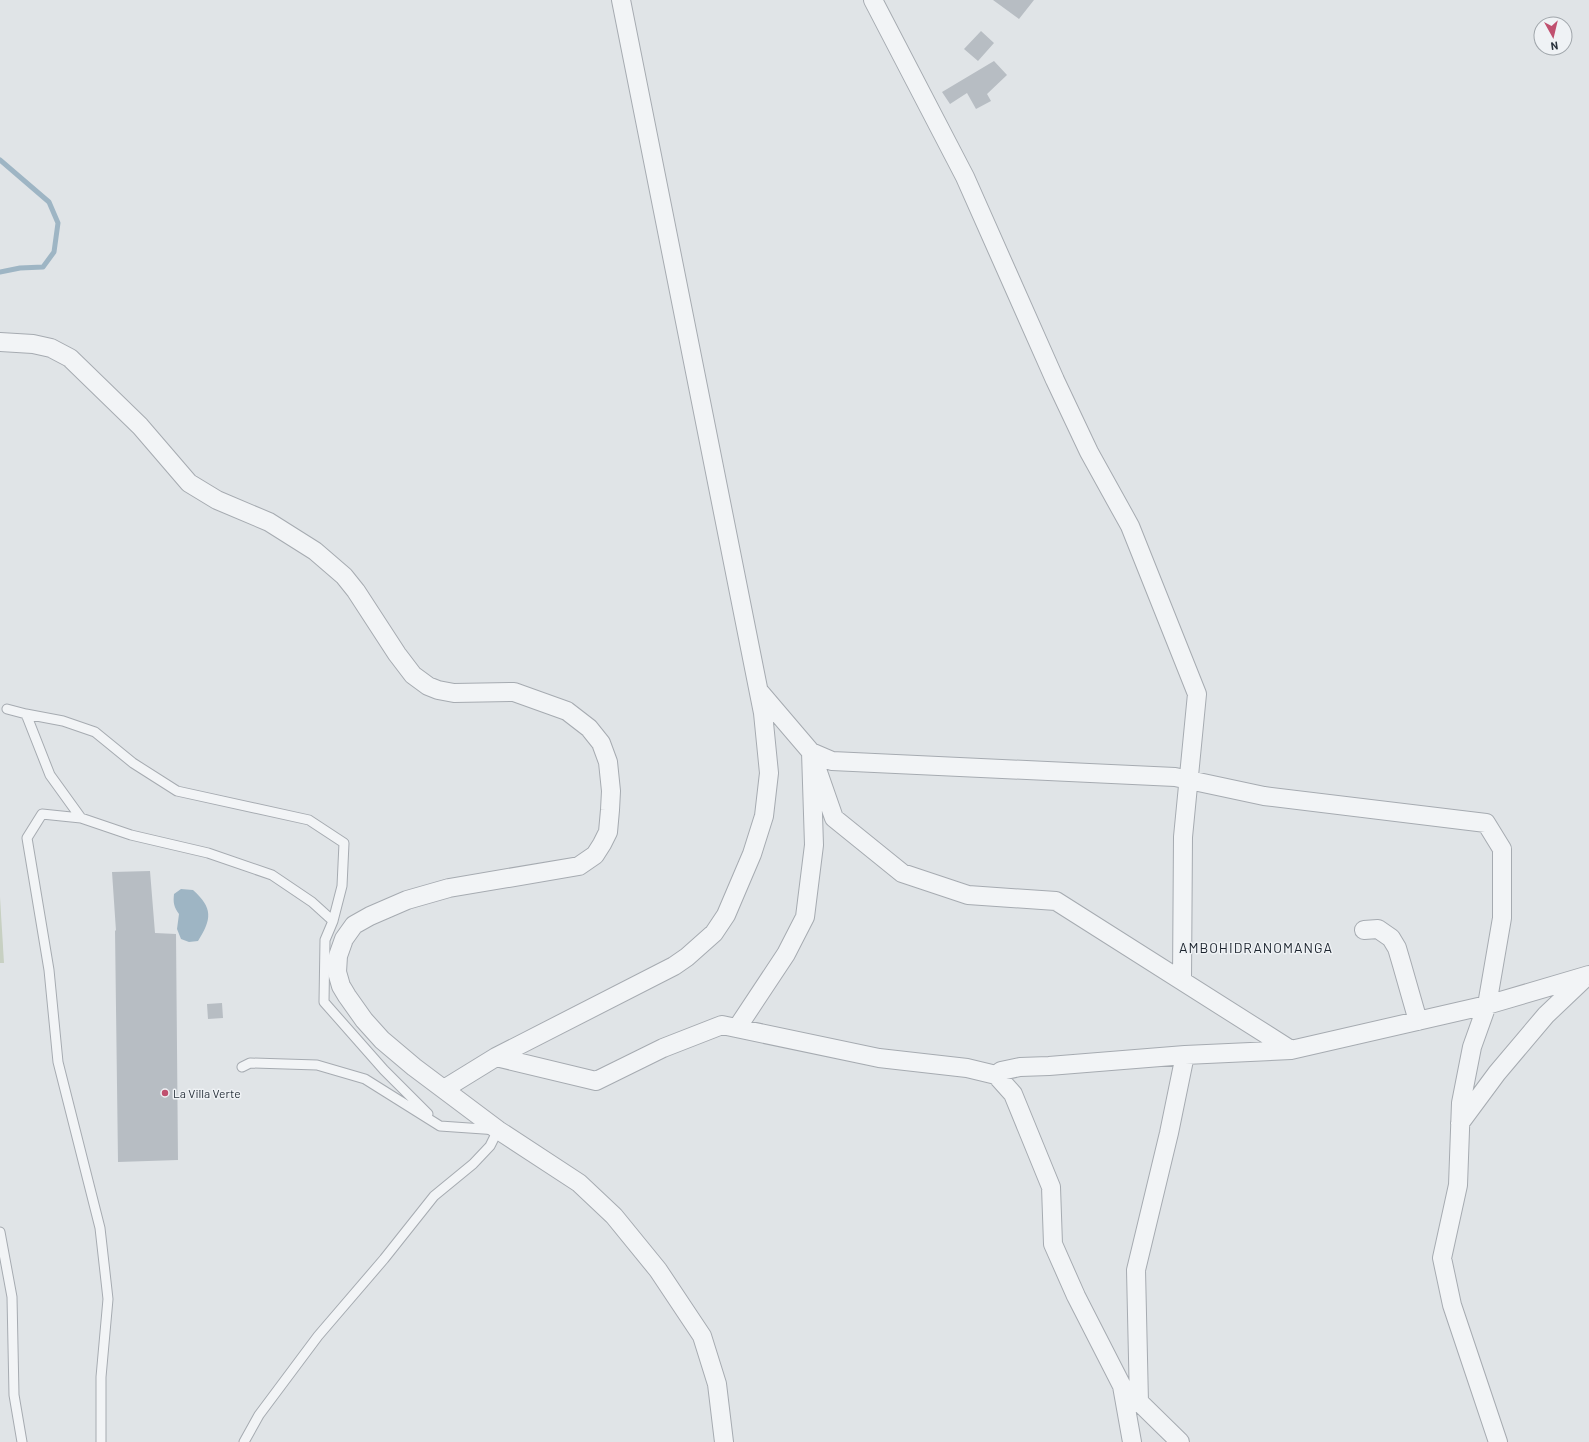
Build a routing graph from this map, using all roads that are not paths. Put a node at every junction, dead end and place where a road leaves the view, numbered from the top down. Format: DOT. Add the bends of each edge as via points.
graph roads {
  1 [pos="621,0"];
  2 [pos="873,0"];
  3 [pos="0,342"];
  4 [pos="758,689"];
  5 [pos="7,709"];
  6 [pos="26,714"];
  7 [pos="811,752"];
  8 [pos="1189,780"];
  9 [pos="81,818"];
  10 [pos="333,921"];
  11 [pos="1364,930"];
  12 [pos="1588,975"];
  13 [pos="1182,980"];
  14 [pos="1487,1005"];
  15 [pos="1418,1021"];
  16 [pos="738,1028"];
  17 [pos="1291,1050"];
  18 [pos="1185,1055"];
  19 [pos="496,1057"];
  20 [pos="242,1066"];
  21 [pos="996,1075"];
  22 [pos="444,1089"];
  23 [pos="1460,1123"];
  24 [pos="440,1126"];
  25 [pos="498,1130"];
  26 [pos="0,1232"];
  27 [pos="1122,1386"];
  28 [pos="1139,1402"];
  29 [pos="22,1442"];
  30 [pos="101,1442"];
  31 [pos="244,1442"];
  32 [pos="724,1442"];
  33 [pos="1132,1442"];
  34 [pos="1180,1442"];
  35 [pos="1498,1442"];
  1 -- 4 [label="street"];
  2 -- 8 [label="street" via="965,177 1088,452 1130,526 1197,694"];
  3 -- 22 [label="street" via="45,346 70,358 140,426 189,484 218,500 269,522 315,551 344,576 413,675 428,686 454,693 514,692 527,696 567,712 589,728 601,743 608,762 611,791 608,832 595,855 579,866 449,888 407,900 354,925 344,938 338,956 337,972 347,996 382,1040"];
  4 -- 7 [label="street"];
  4 -- 19 [label="street" via="769,773 764,816 749,861 726,915 714,933 674,966"];
  5 -- 6 [label="lane"];
  6 -- 9 [label="lane" via="50,775"];
  6 -- 10 [label="lane" via="63,721 95,732 133,763 177,791 308,820 344,844 342,886"];
  7 -- 8 [label="street" via="832,761 1175,777"];
  7 -- 13 [label="street" via="834,818 902,873 968,895 1056,901"];
  7 -- 16 [label="street" via="814,845 805,917 786,954"];
  8 -- 13 [label="street" via="1183,837"];
  8 -- 14 [label="street" via="1264,796 1486,822 1502,849 1502,918"];
  9 -- 10 [label="lane" via="131,835 208,852 272,876 312,902"];
  9 -- 30 [label="lane" via="42,814 27,838 49,970 58,1062 100,1228 108,1300 101,1377"];
  10 -- 24 [label="lane" via="325,940 324,1002 384,1070"];
  11 -- 15 [label="street" via="1378,930 1391,938 1397,948"];
  12 -- 14 [label="street"];
  12 -- 23 [label="street" via="1546,1015 1497,1073"];
  13 -- 17 [label="street"];
  14 -- 15 [label="street"];
  14 -- 23 [label="street" via="1472,1047 1461,1103"];
  15 -- 17 [label="street"];
  16 -- 19 [label="street" via="722,1025 663,1048 596,1082"];
  16 -- 21 [label="street" via="879,1058 967,1068"];
  17 -- 18 [label="street"];
  18 -- 21 [label="street" via="1020,1067 1001,1071"];
  18 -- 28 [label="street" via="1136,1270"];
  19 -- 22 [label="street"];
  20 -- 24 [label="lane" via="250,1063 317,1065 365,1079"];
  21 -- 27 [label="street" via="1013,1094 1051,1187 1053,1244 1076,1296"];
  22 -- 25 [label="street"];
  23 -- 35 [label="street" via="1458,1185 1442,1258 1452,1305"];
  24 -- 25 [label="lane"];
  25 -- 31 [label="lane" via="490,1146 474,1164 434,1196 318,1336 259,1414"];
  25 -- 32 [label="street" via="579,1183 614,1216 658,1270 702,1336 717,1384"];
  26 -- 29 [label="lane" via="12,1297 14,1395"];
  27 -- 28 [label="street"];
  27 -- 33 [label="street"];
  28 -- 34 [label="street"];
}
